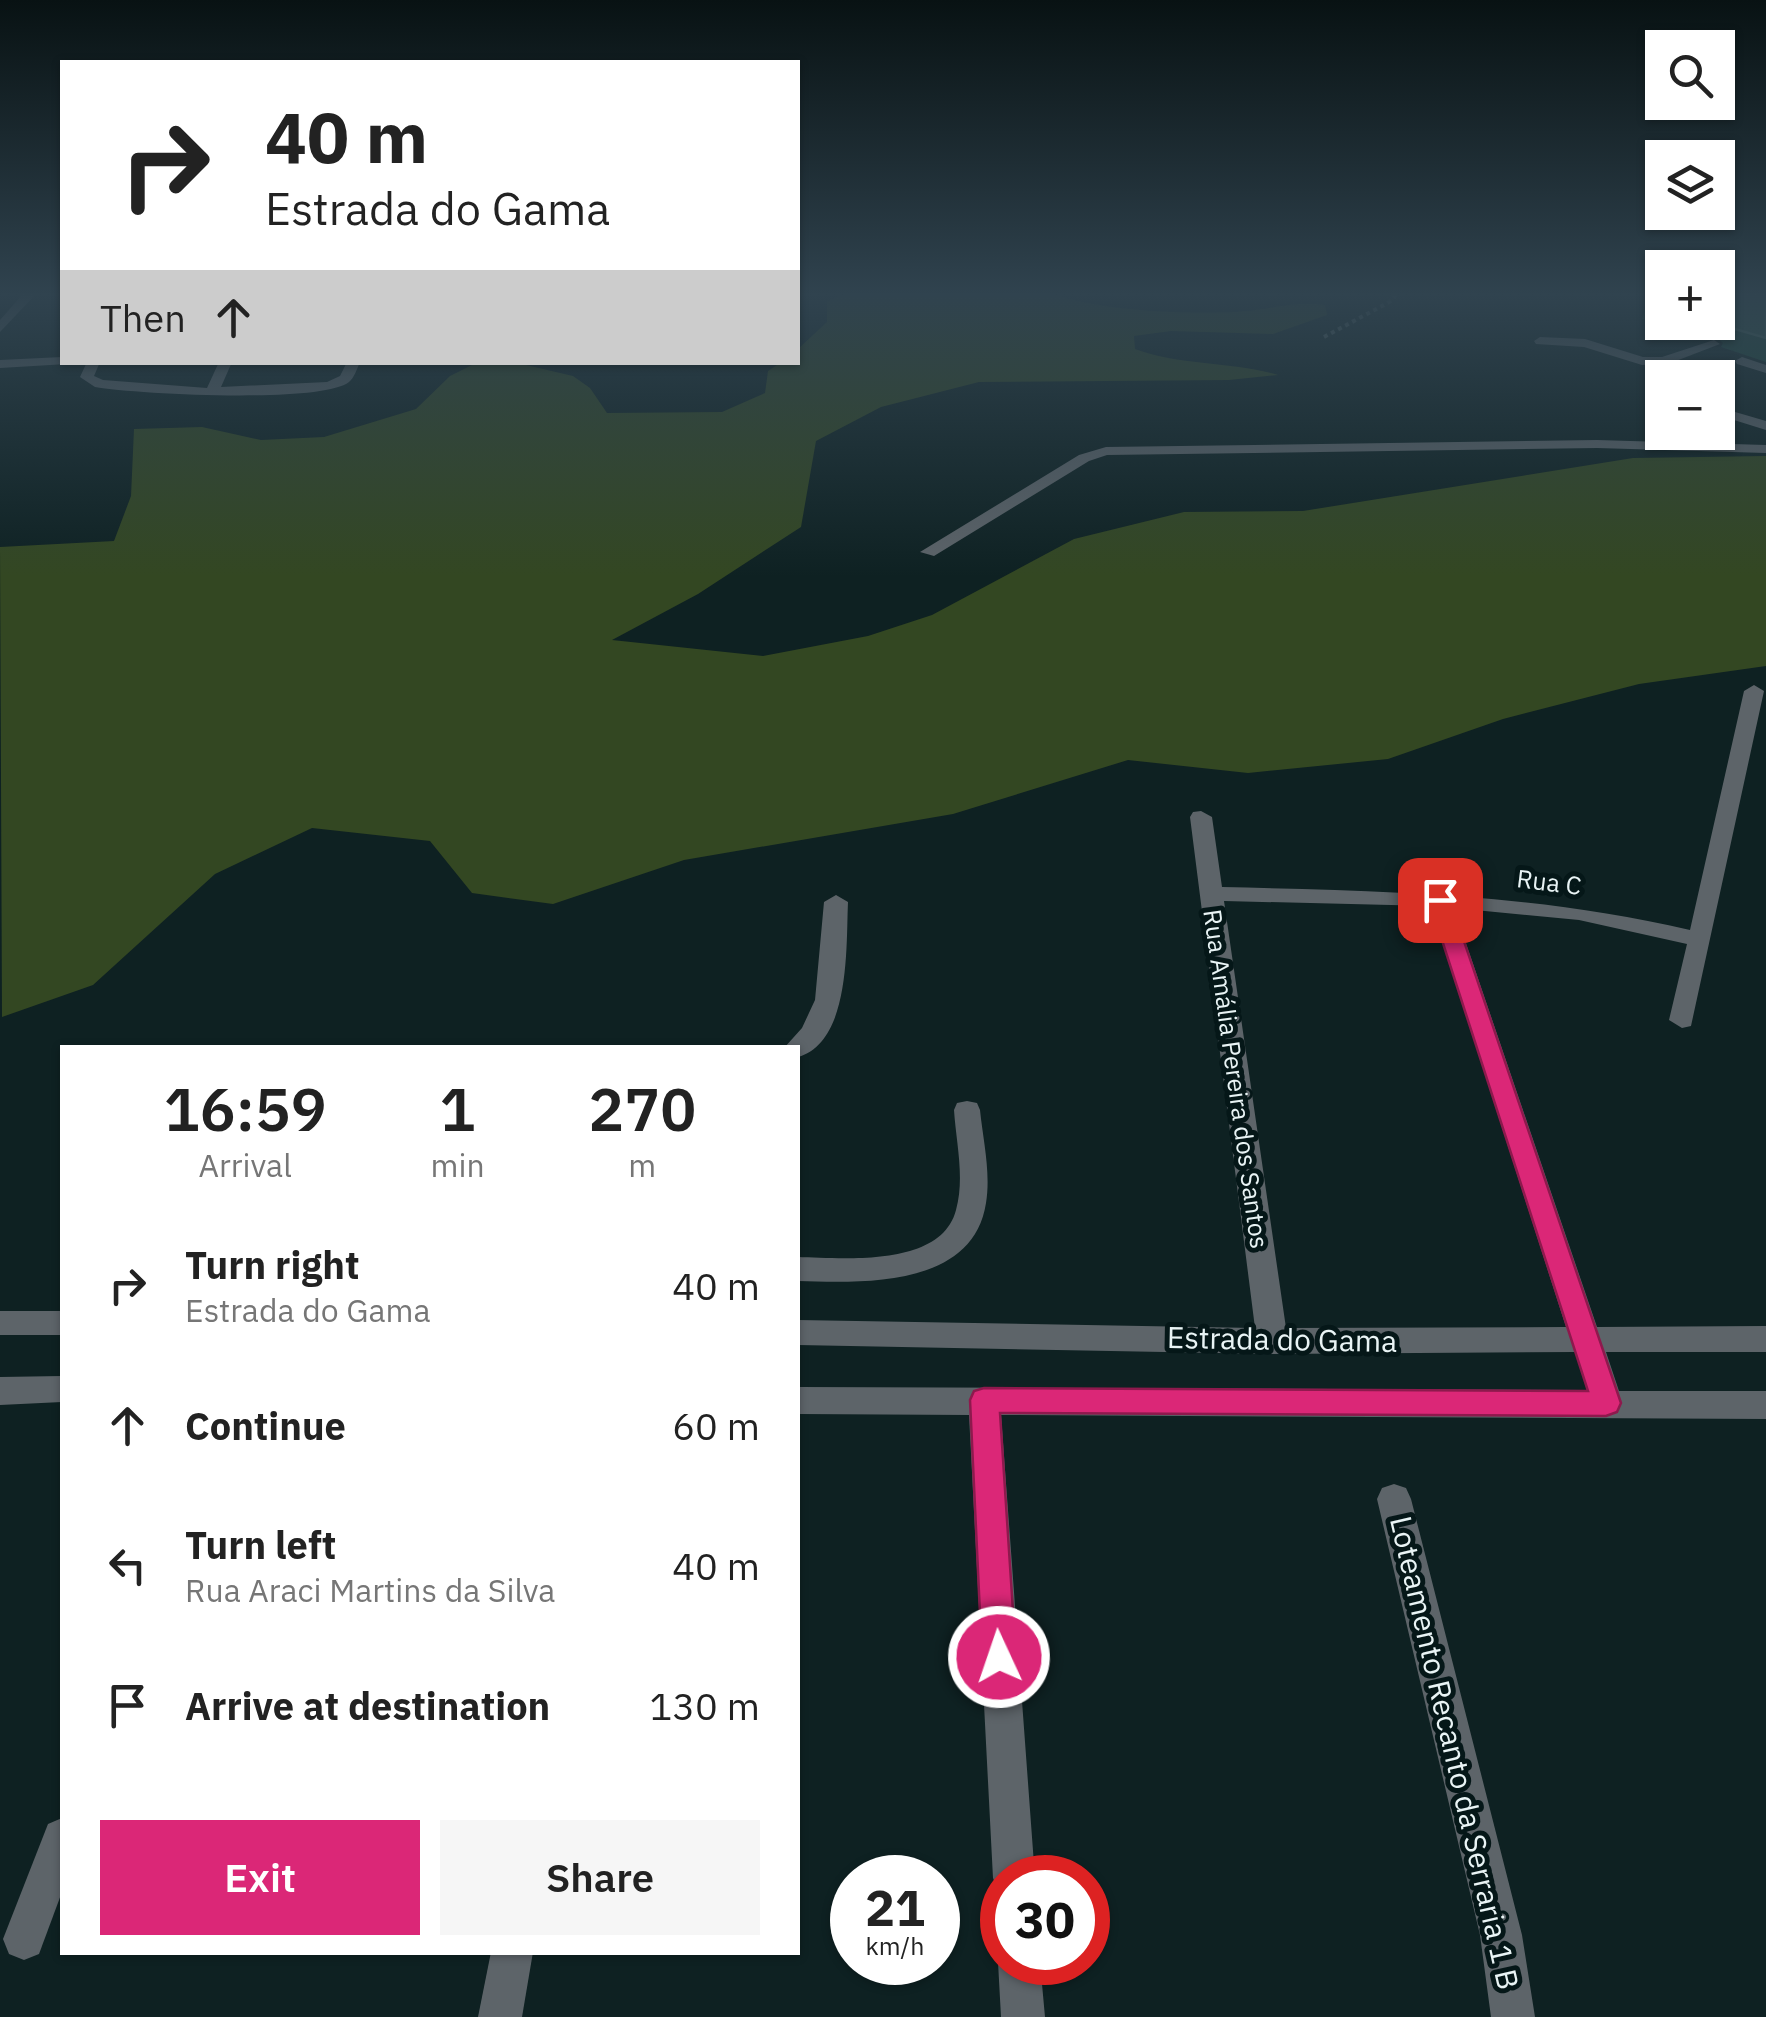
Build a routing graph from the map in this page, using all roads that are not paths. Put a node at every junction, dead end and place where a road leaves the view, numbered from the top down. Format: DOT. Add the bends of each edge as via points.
graph roads {
  1 [pos="147,388"];
  2 [pos="214,388"];
  3 [pos="317,388"];
  4 [pos="212,392"];
  5 [pos="1735,416"];
  6 [pos="1766,426"];
  7 [pos="1766,449"];
  8 [pos="928,552"];
  9 [pos="1754,691"];
  10 [pos="1201,817"];
  11 [pos="1210,894"];
  12 [pos="1440,900"];
  13 [pos="836,902"];
  14 [pos="1699,940"];
  15 [pos="1682,1020"];
  16 [pos="800,1046"];
  17 [pos="967,1110"];
  18 [pos="800,1269"];
  19 [pos="0,1323"];
  20 [pos="60,1323"];
  21 [pos="800,1332"];
  22 [pos="1766,1339"];
  23 [pos="1272,1340"];
  24 [pos="1586,1342"];
  25 [pos="60,1389"];
  26 [pos="0,1391"];
  27 [pos="800,1400"];
  28 [pos="984,1400"];
  29 [pos="1606,1403"];
  30 [pos="1766,1404"];
  31 [pos="1394,1499"];
  32 [pos="60,1843"];
  33 [pos="1013,1855"];
  34 [pos="24,1939"];
  35 [pos="511,1955"];
  36 [pos="1021,1985"];
  37 [pos="1514,2012"];
  38 [pos="500,2017"];
  39 [pos="1023,2017"];
  1 -- 4 [label="street"];
  2 -- 4 [label="street"];
  3 -- 4 [label="street"];
  5 -- 6 [label="street"];
  7 -- 8 [label="street" via="1597,444 1106,451"];
  9 -- 14 [label="street"];
  10 -- 11 [label="street, Rua Amália Pereira dos Santos"];
  11 -- 12 [label="street, Rua C"];
  11 -- 23 [label="street, Rua Amália Pereira dos Santos"];
  12 -- 14 [label="street, Rua C" via="1580,913"];
  12 -- 24 [label="street"];
  13 -- 16 [label="street" via="824,1017"];
  14 -- 15 [label="street"];
  17 -- 18 [label="street" via="972,1192 969,1217 956,1240 886,1268"];
  19 -- 20 [label="street"];
  21 -- 23 [label="street, Estrada do Gama"];
  22 -- 24 [label="street, Estrada do Gama"];
  23 -- 24 [label="street, Estrada do Gama"];
  24 -- 29 [label="street"];
  25 -- 26 [label="street"];
  27 -- 28 [label="street"];
  28 -- 29 [label="street"];
  28 -- 33 [label="street"];
  29 -- 30 [label="street"];
  31 -- 37 [label="street, Loteamento Recanto da Serraria 1 B"];
  32 -- 34 [label="street"];
  35 -- 38 [label="street"];
  36 -- 39 [label="street"];
}
